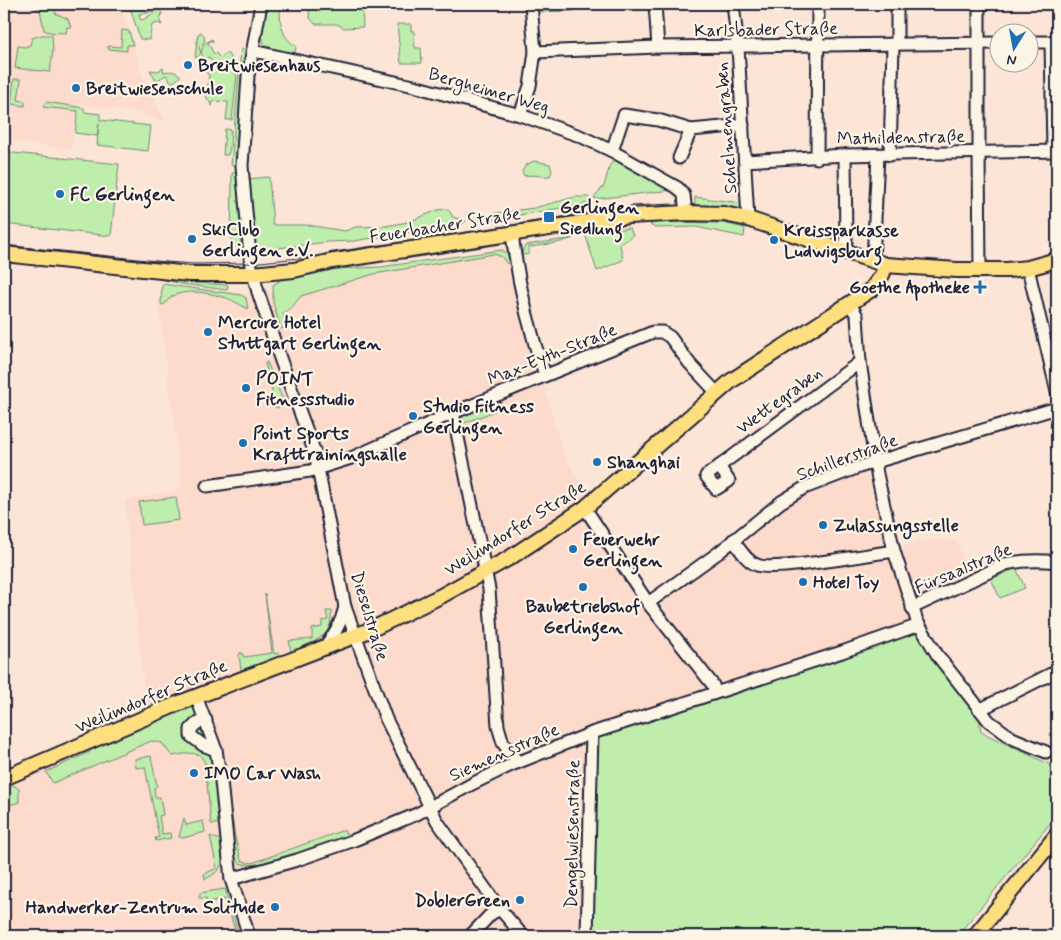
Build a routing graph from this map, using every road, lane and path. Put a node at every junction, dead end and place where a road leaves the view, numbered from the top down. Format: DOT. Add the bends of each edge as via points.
graph roads {
  1 [pos="261,4"];
  2 [pos="531,4"];
  3 [pos="656,4"];
  4 [pos="732,4"];
  5 [pos="818,4"];
  6 [pos="897,4"];
  7 [pos="979,4"];
  8 [pos="1038,42"];
  9 [pos="1054,42"];
  10 [pos="895,44"];
  11 [pos="979,44"];
  12 [pos="988,44"];
  13 [pos="818,45"];
  14 [pos="738,47"];
  15 [pos="658,48"];
  16 [pos="253,51"];
  17 [pos="535,52"];
  18 [pos="520,114"];
  19 [pos="743,125"];
  20 [pos="691,130"];
  21 [pos="612,151"];
  22 [pos="1055,151"];
  23 [pos="978,153"];
  24 [pos="845,155"];
  25 [pos="878,155"];
  26 [pos="890,155"];
  27 [pos="678,158"];
  28 [pos="817,158"];
  29 [pos="745,160"];
  30 [pos="686,213"];
  31 [pos="748,219"];
  32 [pos="512,234"];
  33 [pos="844,252"];
  34 [pos="4,254"];
  35 [pos="1057,260"];
  36 [pos="880,263"];
  37 [pos="1028,268"];
  38 [pos="980,270"];
  39 [pos="252,274"];
  40 [pos="850,304"];
  41 [pos="860,362"];
  42 [pos="545,375"];
  43 [pos="1057,392"];
  44 [pos="717,393"];
  45 [pos="1057,408"];
  46 [pos="453,413"];
  47 [pos="875,463"];
  48 [pos="719,466"];
  49 [pos="318,468"];
  50 [pos="207,486"];
  51 [pos="585,508"];
  52 [pos="733,540"];
  53 [pos="894,551"];
  54 [pos="1057,562"];
  55 [pos="1057,568"];
  56 [pos="484,572"];
  57 [pos="648,604"];
  58 [pos="345,607"];
  59 [pos="912,608"];
  60 [pos="919,624"];
  61 [pos="355,637"];
  62 [pos="322,649"];
  63 [pos="1057,671"];
  64 [pos="715,693"];
  65 [pos="196,696"];
  66 [pos="978,708"];
  67 [pos="206,720"];
  68 [pos="592,733"];
  69 [pos="216,750"];
  70 [pos="1046,752"];
  71 [pos="518,762"];
  72 [pos="4,778"];
  73 [pos="429,807"];
  74 [pos="1057,835"];
  75 [pos="230,879"];
  76 [pos="500,909"];
  77 [pos="249,936"];
  78 [pos="470,936"];
  79 [pos="523,936"];
  80 [pos="587,936"];
  81 [pos="975,936"];
  1 -- 16 [label="street, Dieselstraße"];
  2 -- 17 [label="street"];
  3 -- 15 [label="street"];
  4 -- 14 [label="street, Schelmengraben"];
  5 -- 13 [label="street"];
  6 -- 10 [label="street"];
  7 -- 11 [label="street"];
  8 -- 9 [label="street"];
  9 -- 22 [label="street"];
  10 -- 11 [label="street, Karlsbader Straße"];
  10 -- 13 [label="street, Karlsbader Straße"];
  10 -- 26 [label="street"];
  11 -- 12 [label="street, Karlsbader Straße"];
  11 -- 23 [label="street"];
  13 -- 14 [label="street, Karlsbader Straße"];
  13 -- 28 [label="street"];
  14 -- 15 [label="street, Karlsbader Straße"];
  14 -- 19 [label="street, Schelmengraben"];
  15 -- 17 [label="street, Karlsbader Straße"];
  16 -- 18 [label="street, Bergheimer Weg" via="414,86"];
  16 -- 39 [label="street, Dieselstraße" via="248,76 242,166"];
  17 -- 18 [label="street" via="530,86"];
  18 -- 21 [label="street, Bergheimer Weg"];
  19 -- 20 [label="street"];
  19 -- 29 [label="street, Schelmengraben"];
  20 -- 21 [label="street" via="658,120 624,115"];
  20 -- 27 [label="street"];
  21 -- 30 [label="street, Bergheimer Weg" via="682,192"];
  22 -- 23 [label="street, Mathildenstraße"];
  23 -- 26 [label="street, Mathildenstraße"];
  23 -- 38 [label="street"];
  24 -- 25 [label="street, Mathildenstraße"];
  24 -- 28 [label="street, Mathildenstraße"];
  24 -- 33 [label="street"];
  25 -- 26 [label="street, Mathildenstraße"];
  25 -- 36 [label="street"];
  28 -- 29 [label="street, Mathildenstraße"];
  29 -- 31 [label="street, Schelmengraben"];
  30 -- 31 [label="main road, Feuerbacher Straße" via="724,214"];
  30 -- 32 [label="main road, Feuerbacher Straße" via="628,216"];
  31 -- 33 [label="main road, Feuerbacher Straße"];
  32 -- 39 [label="main road, Feuerbacher Straße"];
  32 -- 42 [label="street" via="525,309"];
  33 -- 36 [label="main road, Feuerbacher Straße"];
  34 -- 39 [label="main road, Feuerbacher Straße" via="189,274"];
  35 -- 37 [label="main road"];
  36 -- 38 [label="main road"];
  36 -- 40 [label="main road, Weilimdorfer Straße" via="882,275 872,289"];
  37 -- 38 [label="main road"];
  37 -- 43 [label="street"];
  39 -- 49 [label="street, Dieselstraße"];
  40 -- 41 [label="street" via="857,316"];
  40 -- 44 [label="main road, Weilimdorfer Straße"];
  41 -- 47 [label="street"];
  41 -- 48 [label="street, Wettegraben"];
  42 -- 44 [label="street, Max-Eyth-Straße" via="653,332 662,332 670,337"];
  42 -- 46 [label="street, Max-Eyth-Straße"];
  44 -- 51 [label="main road, Weilimdorfer Straße"];
  45 -- 47 [label="street, Schillerstraße"];
  46 -- 49 [label="street, Max-Eyth-Straße" via="351,458"];
  46 -- 56 [label="street"];
  47 -- 52 [label="street, Schillerstraße" via="826,478 800,491"];
  47 -- 53 [label="street"];
  49 -- 50 [label="street, Max-Eyth-Straße"];
  49 -- 58 [label="street, Dieselstraße"];
  51 -- 56 [label="main road, Weilimdorfer Straße"];
  51 -- 57 [label="street"];
  52 -- 53 [label="street" via="745,556 762,567"];
  52 -- 57 [label="street, Schillerstraße"];
  53 -- 59 [label="street"];
  54 -- 55 [label="street, Fürsaalstraße"];
  54 -- 59 [label="street, Fürsaalstraße" via="1022,560 1006,564"];
  56 -- 61 [label="main road, Weilimdorfer Straße"];
  56 -- 71 [label="street" via="489,589 498,726 504,743"];
  57 -- 64 [label="street" via="713,685"];
  58 -- 61 [label="street, Dieselstraße"];
  58 -- 62 [label="street" via="337,630"];
  59 -- 60 [label="street"];
  60 -- 64 [label="street, Siemensstraße"];
  60 -- 66 [label="street" via="938,656"];
  61 -- 62 [label="main road, Weilimdorfer Straße"];
  61 -- 73 [label="street, Dieselstraße" via="386,719"];
  62 -- 65 [label="main road, Weilimdorfer Straße"];
  63 -- 66 [label="street"];
  64 -- 68 [label="street, Siemensstraße"];
  65 -- 67 [label="street"];
  65 -- 72 [label="main road, Weilimdorfer Straße"];
  66 -- 70 [label="street" via="1004,733"];
  67 -- 69 [label="street"];
  67 -- 69 [label="street" via="196,724 192,736"];
  68 -- 71 [label="street, Siemensstraße"];
  68 -- 80 [label="street, Dengelwiesenstraße"];
  69 -- 75 [label="street" via="222,781"];
  71 -- 73 [label="street, Siemensstraße"];
  73 -- 75 [label="street, Siemensstraße" via="324,852"];
  73 -- 76 [label="street, Dieselstraße"];
  74 -- 81 [label="main road"];
  75 -- 77 [label="street"];
  76 -- 78 [label="street"];
  76 -- 79 [label="street, Dieselstraße"];
}
